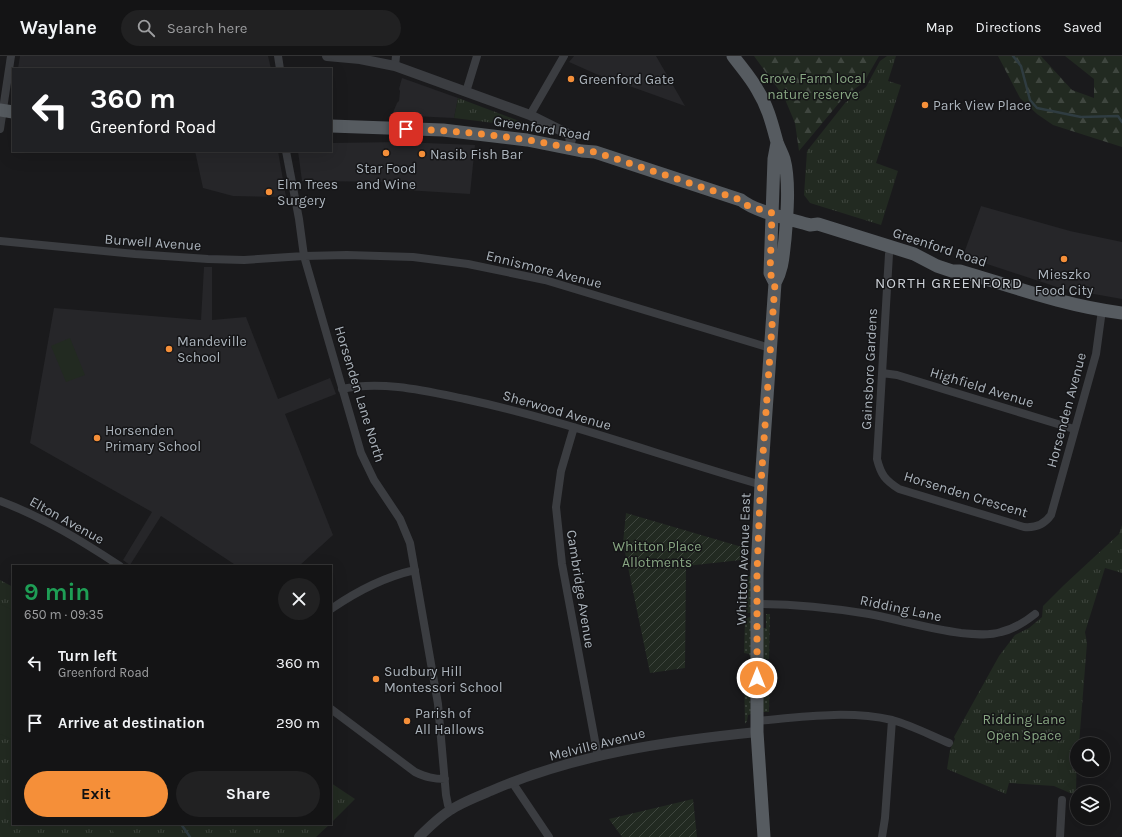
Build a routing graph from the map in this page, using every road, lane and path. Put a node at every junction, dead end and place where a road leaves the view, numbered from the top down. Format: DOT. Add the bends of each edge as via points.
graph roads {
  1 [pos="11,56"];
  2 [pos="278,56"];
  3 [pos="327,56"];
  4 [pos="476,56"];
  5 [pos="564,56"];
  6 [pos="733,56"];
  7 [pos="396,61"];
  8 [pos="280,68"];
  9 [pos="466,92"];
  10 [pos="5,111"];
  11 [pos="530,115"];
  12 [pos="332,126"];
  13 [pos="0,129"];
  14 [pos="777,143"];
  15 [pos="569,148"];
  16 [pos="286,152"];
  17 [pos="772,210"];
  18 [pos="787,215"];
  19 [pos="0,241"];
  20 [pos="891,247"];
  21 [pos="304,256"];
  22 [pos="775,283"];
  23 [pos="1102,310"];
  24 [pos="1122,313"];
  25 [pos="770,348"];
  26 [pos="882,374"];
  27 [pos="342,388"];
  28 [pos="574,427"];
  29 [pos="1074,429"];
  30 [pos="879,468"];
  31 [pos="761,483"];
  32 [pos="0,501"];
  33 [pos="1051,515"];
  34 [pos="118,565"];
  35 [pos="415,570"];
  36 [pos="757,604"];
  37 [pos="332,608"];
  38 [pos="1035,614"];
  39 [pos="332,710"];
  40 [pos="892,720"];
  41 [pos="757,727"];
  42 [pos="949,743"];
  43 [pos="598,757"];
  44 [pos="445,779"];
  45 [pos="512,782"];
  46 [pos="1062,800"];
  47 [pos="450,810"];
  48 [pos="419,837"];
  49 [pos="549,837"];
  50 [pos="764,837"];
  51 [pos="882,837"];
  52 [pos="1060,837"];
  1 -- 10 [label="street"];
  2 -- 8 [label="street"];
  3 -- 7 [label="street"];
  4 -- 9 [label="street"];
  5 -- 11 [label="street"];
  6 -- 14 [label="main road" via="767,107"];
  7 -- 9 [label="street"];
  9 -- 11 [label="street"];
  10 -- 13 [label="street"];
  11 -- 15 [label="street" via="568,134 571,139"];
  12 -- 15 [label="main road, Greenford Road" via="443,130"];
  14 -- 17 [label="main road, Whitton Avenue East"];
  14 -- 18 [label="main road, Whitton Avenue East" via="784,160"];
  15 -- 17 [label="main road, Greenford Road" via="595,152 741,200 748,206"];
  16 -- 21 [label="street, Horsenden Lane North"];
  17 -- 18 [label="main road, Greenford Road"];
  17 -- 22 [label="main road, Whitton Avenue East" via="770,273"];
  18 -- 20 [label="main road, Greenford Road" via="811,218 818,224"];
  18 -- 22 [label="main road, Whitton Avenue East" via="780,273"];
  19 -- 21 [label="street, Burwell Avenue" via="208,259 244,260"];
  20 -- 23 [label="main road, Greenford Road" via="914,254 938,266 1059,302"];
  20 -- 26 [label="street, Gainsboro Gardens"];
  21 -- 25 [label="street, Ennismore Avenue" via="412,257 468,264 558,284"];
  21 -- 27 [label="street, Horsenden Lane North"];
  22 -- 25 [label="main road, Whitton Avenue East"];
  23 -- 24 [label="main road, Greenford Road"];
  23 -- 29 [label="street, Horsenden Avenue" via="1096,354"];
  25 -- 31 [label="main road, Whitton Avenue East"];
  26 -- 29 [label="street, Highfield Avenue" via="897,375"];
  26 -- 30 [label="street, Gainsboro Gardens" via="877,459"];
  27 -- 28 [label="street, Sherwood Avenue" via="385,386 423,390 494,405"];
  27 -- 35 [label="street, Horsenden Lane North" via="361,453 407,533"];
  28 -- 31 [label="street, Sherwood Avenue"];
  28 -- 43 [label="street, Cambridge Avenue" via="561,471 556,508 562,564"];
  29 -- 33 [label="street, Horsenden Avenue"];
  30 -- 33 [label="street, Horsenden Crescent" via="882,475 899,489 1024,527 1031,528 1042,524"];
  31 -- 36 [label="main road, Whitton Avenue East"];
  32 -- 34 [label="street, Elton Avenue" via="31,514"];
  35 -- 37 [label="street" via="369,586"];
  35 -- 44 [label="street, Horsenden Lane North" via="437,697"];
  36 -- 38 [label="street, Ridding Lane" via="842,610 942,630 987,635 1013,628"];
  36 -- 41 [label="main road, Whitton Avenue East"];
  39 -- 44 [label="street" via="415,772 427,778"];
  40 -- 41 [label="street" via="837,715"];
  40 -- 42 [label="street"];
  40 -- 51 [label="street"];
  41 -- 43 [label="street, Melville Avenue"];
  41 -- 50 [label="main road, Whitton Avenue East"];
  43 -- 45 [label="street, Melville Avenue"];
  44 -- 47 [label="street, Horsenden Lane North"];
  45 -- 47 [label="street, Melville Avenue"];
  45 -- 49 [label="street"];
  46 -- 52 [label="street"];
  47 -- 48 [label="street"];
}
